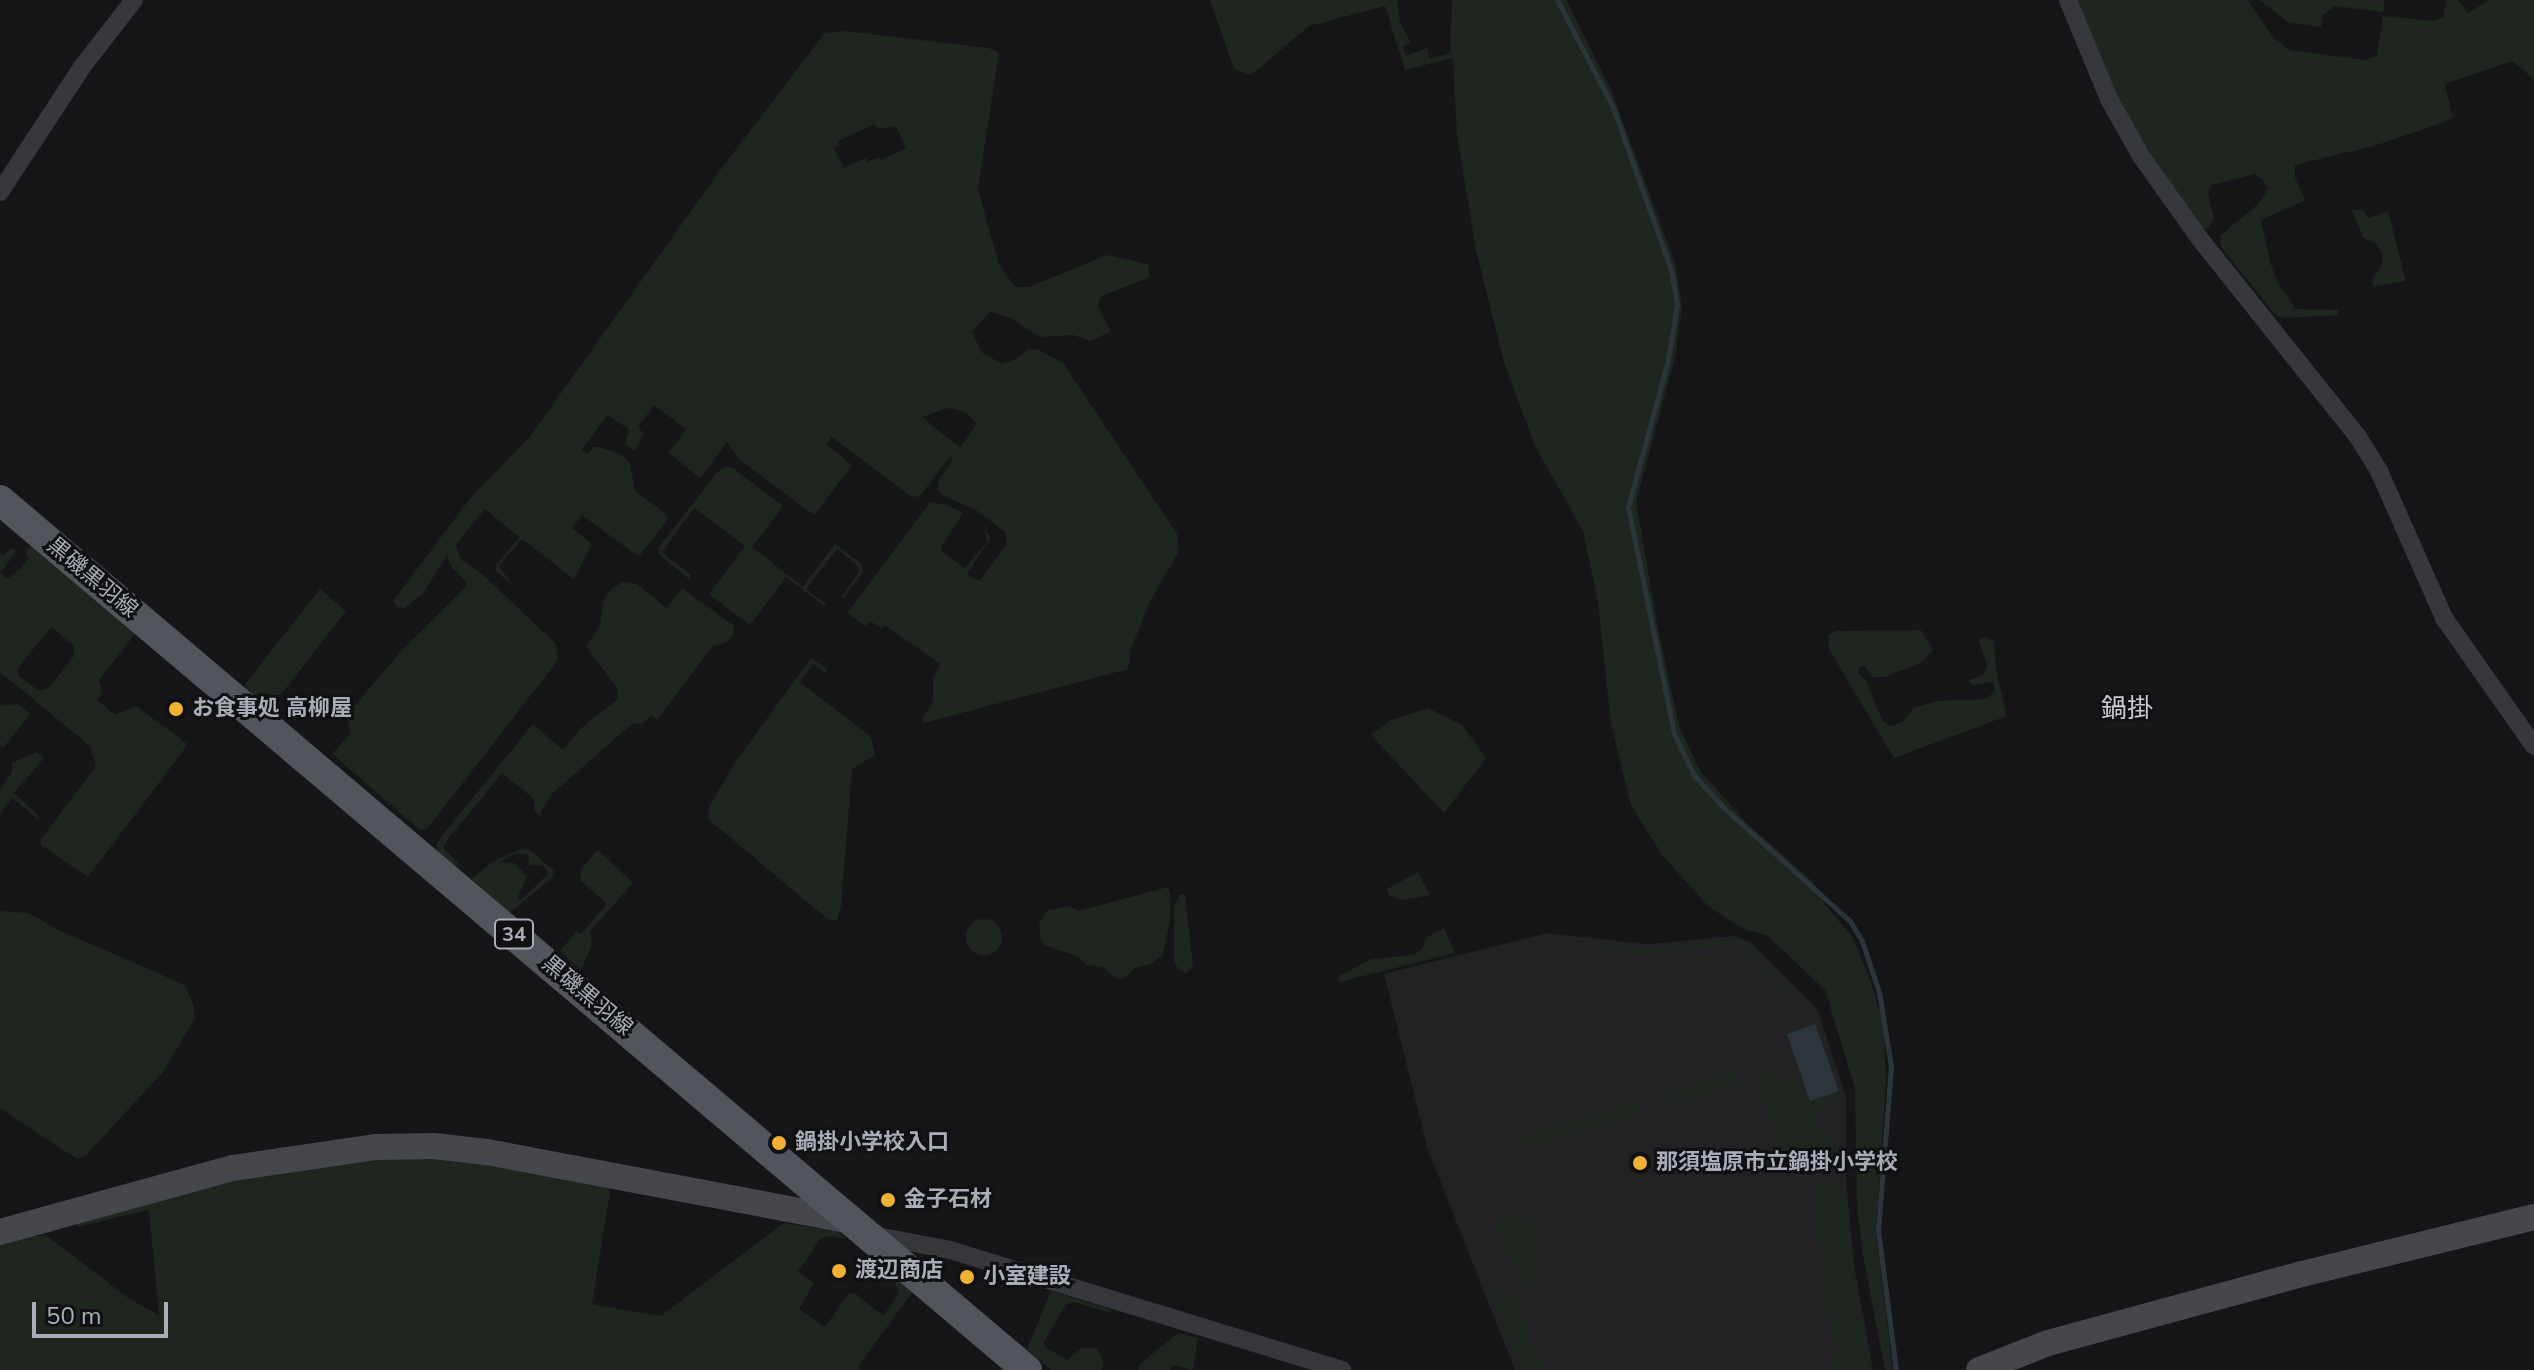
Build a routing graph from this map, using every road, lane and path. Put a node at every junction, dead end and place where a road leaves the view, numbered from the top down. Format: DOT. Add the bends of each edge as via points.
graph roads {
  1 [pos="134,0"];
  2 [pos="2068,0"];
  3 [pos="0,192"];
  4 [pos="0,500"];
  5 [pos="2534,746"];
  6 [pos="2534,1217"];
  7 [pos="856,1227"];
  8 [pos="0,1232"];
  9 [pos="1027,1370"];
  10 [pos="1342,1370"];
  11 [pos="1979,1370"];
  1 -- 3 [label="street" via="82,67"];
  2 -- 5 [label="street" via="2109,99 2141,156 2200,239 2358,437 2379,471 2444,618"];
  4 -- 7 [label="main road, 黒磯黒羽線 / 34"];
  6 -- 11 [label="street" via="2063,1339"];
  7 -- 8 [label="street" via="487,1152 434,1146 376,1147 233,1168"];
  7 -- 9 [label="main road, 黒磯黒羽線 / 34"];
  7 -- 10 [label="street" via="950,1250"];
}
